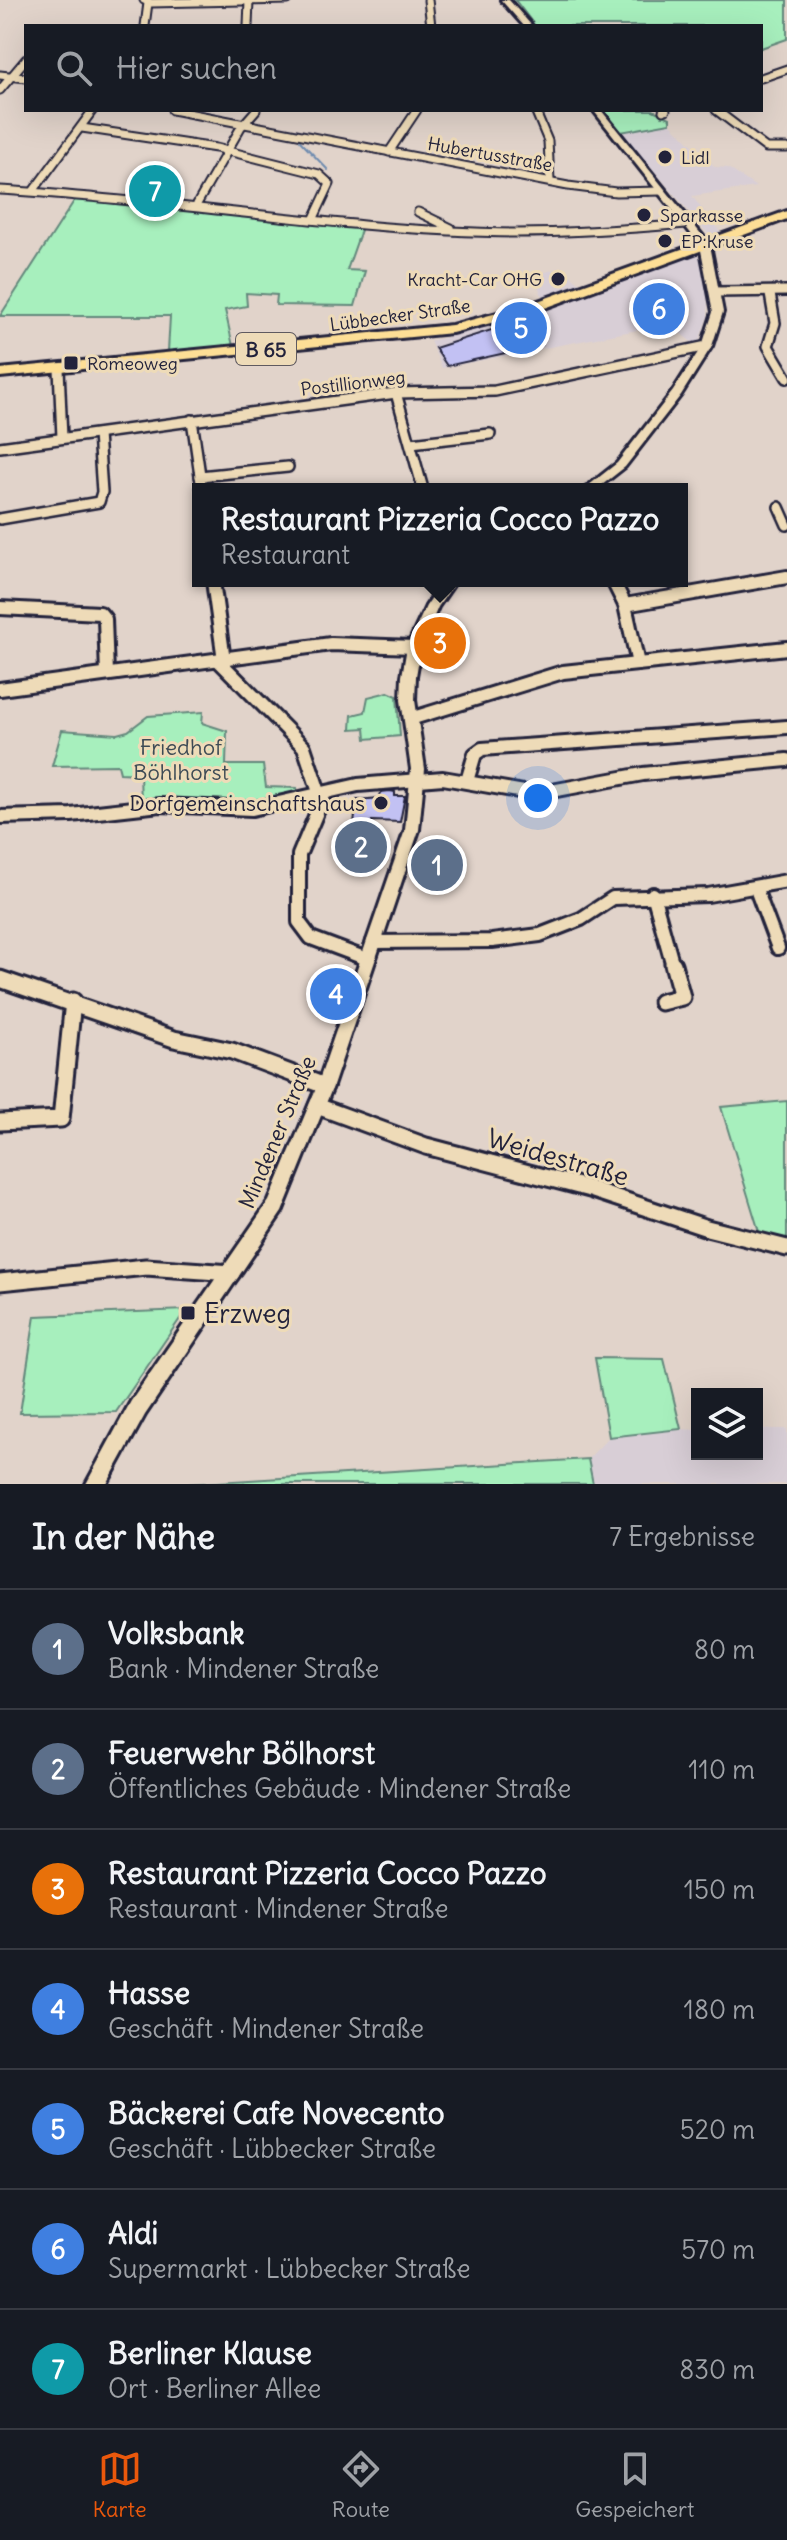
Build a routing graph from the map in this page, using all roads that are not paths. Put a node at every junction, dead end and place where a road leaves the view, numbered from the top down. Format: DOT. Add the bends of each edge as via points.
graph roads {
  1 [pos="288,0"];
  2 [pos="428,0"];
  3 [pos="505,0"];
  4 [pos="216,1"];
  5 [pos="249,1"];
  6 [pos="146,2"];
  7 [pos="145,24"];
  8 [pos="248,24"];
  9 [pos="431,24"];
  10 [pos="526,24"];
  11 [pos="24,61"];
  12 [pos="787,69"];
  13 [pos="0,75"];
  14 [pos="12,76"];
  15 [pos="763,77"];
  16 [pos="24,78"];
  17 [pos="0,90"];
  18 [pos="92,112"];
  19 [pos="180,112"];
  20 [pos="254,112"];
  21 [pos="416,112"];
  22 [pos="536,112"];
  23 [pos="599,112"];
  24 [pos="719,112"];
  25 [pos="241,127"];
  26 [pos="82,128"];
  27 [pos="787,148"];
  28 [pos="227,151"];
  29 [pos="389,152"];
  30 [pos="550,181"];
  31 [pos="0,190"];
  32 [pos="34,190"];
  33 [pos="661,191"];
  34 [pos="197,204"];
  35 [pos="418,212"];
  36 [pos="787,215"];
  37 [pos="314,218"];
  38 [pos="686,224"];
  39 [pos="454,230"];
  40 [pos="705,245"];
  41 [pos="787,291"];
  42 [pos="716,292"];
  43 [pos="770,294"];
  44 [pos="773,337"];
  45 [pos="786,339"];
  46 [pos="707,346"];
  47 [pos="59,368"];
  48 [pos="0,373"];
  49 [pos="787,378"];
  50 [pos="396,393"];
  51 [pos="192,420"];
  52 [pos="98,434"];
  53 [pos="490,434"];
  54 [pos="62,438"];
  55 [pos="411,443"];
  56 [pos="0,447"];
  57 [pos="288,467"];
  58 [pos="200,476"];
  59 [pos="201,483"];
  60 [pos="421,483"];
  61 [pos="598,483"];
  62 [pos="779,507"];
  63 [pos="0,519"];
  64 [pos="787,525"];
  65 [pos="787,577"];
  66 [pos="214,587"];
  67 [pos="446,587"];
  68 [pos="616,587"];
  69 [pos="625,605"];
  70 [pos="0,608"];
  71 [pos="414,647"];
  72 [pos="787,648"];
  73 [pos="221,660"];
  74 [pos="638,664"];
  75 [pos="107,674"];
  76 [pos="0,689"];
  77 [pos="410,719"];
  78 [pos="787,727"];
  79 [pos="787,760"];
  80 [pos="418,779"];
  81 [pos="467,781"];
  82 [pos="323,794"];
  83 [pos="0,817"];
  84 [pos="787,881"];
  85 [pos="756,889"];
  86 [pos="653,894"];
  87 [pos="778,948"];
  88 [pos="370,950"];
  89 [pos="0,979"];
  90 [pos="73,1001"];
  91 [pos="661,1002"];
  92 [pos="325,1086"];
  93 [pos="317,1106"];
  94 [pos="0,1122"];
  95 [pos="787,1248"];
  96 [pos="232,1273"];
  97 [pos="0,1282"];
  98 [pos="96,1484"];
  1 -- 5 [label="street"];
  2 -- 9 [label="street"];
  3 -- 10 [label="street"];
  4 -- 5 [label="street"];
  4 -- 6 [label="street"];
  5 -- 8 [label="street"];
  6 -- 7 [label="street"];
  11 -- 14 [label="street"];
  12 -- 15 [label="street"];
  13 -- 14 [label="street"];
  14 -- 16 [label="street"];
  14 -- 17 [label="street"];
  18 -- 26 [label="street"];
  19 -- 25 [label="street, Hubertusstraße"];
  20 -- 25 [label="street"];
  21 -- 29 [label="street"];
  22 -- 30 [label="street" via="548,141"];
  23 -- 33 [label="street"];
  24 -- 27 [label="street" via="766,148"];
  25 -- 28 [label="street"];
  25 -- 29 [label="street, Hubertusstraße"];
  26 -- 28 [label="street"];
  26 -- 32 [label="street"];
  28 -- 34 [label="street"];
  28 -- 37 [label="street" via="286,161 326,176 330,184"];
  29 -- 30 [label="street, Hubertusstraße"];
  30 -- 33 [label="street, Hubertusstraße" via="638,194"];
  31 -- 32 [label="street"];
  32 -- 34 [label="street"];
  33 -- 38 [label="street"];
  34 -- 37 [label="street"];
  35 -- 39 [label="street"];
  36 -- 40 [label="main road, Lübbecker Straße / B 65"];
  37 -- 39 [label="street"];
  38 -- 39 [label="street" via="614,231"];
  38 -- 40 [label="street"];
  40 -- 42 [label="street"];
  40 -- 47 [label="main road, Lübbecker Straße / B 65" via="529,309 452,329"];
  41 -- 43 [label="street"];
  42 -- 43 [label="street"];
  42 -- 46 [label="street" via="716,322"];
  43 -- 44 [label="street"];
  44 -- 45 [label="street"];
  44 -- 49 [label="street" via="768,346"];
  46 -- 50 [label="street, Postillionweg" via="495,391"];
  46 -- 61 [label="street" via="621,465"];
  47 -- 48 [label="main road, Lübbecker Straße / B 65"];
  47 -- 54 [label="street"];
  50 -- 51 [label="street, Postillionweg"];
  50 -- 55 [label="street"];
  51 -- 52 [label="street, Postillionweg"];
  51 -- 58 [label="street"];
  52 -- 54 [label="street, Postillionweg"];
  52 -- 63 [label="street" via="99,502"];
  53 -- 55 [label="street"];
  54 -- 56 [label="street, Postillionweg"];
  55 -- 60 [label="street"];
  57 -- 58 [label="street"];
  58 -- 59 [label="street"];
  62 -- 64 [label="street"];
  65 -- 69 [label="street"];
  66 -- 73 [label="street"];
  67 -- 71 [label="street, Mindener Straße"];
  68 -- 69 [label="street"];
  69 -- 74 [label="street"];
  70 -- 75 [label="street" via="100,613 105,619"];
  71 -- 73 [label="street" via="351,643"];
  71 -- 77 [label="street, Mindener Straße"];
  72 -- 74 [label="street"];
  73 -- 75 [label="street"];
  73 -- 82 [label="street" via="304,747"];
  74 -- 77 [label="street" via="535,678"];
  75 -- 76 [label="street"];
  77 -- 80 [label="street, Mindener Straße"];
  78 -- 81 [label="street" via="482,749 475,754"];
  79 -- 81 [label="street" via="643,774 546,792"];
  80 -- 81 [label="street"];
  80 -- 82 [label="street"];
  80 -- 88 [label="street, Mindener Straße" via="412,830"];
  82 -- 83 [label="street" via="252,809 160,805"];
  82 -- 88 [label="street" via="299,855 299,922 311,938"];
  84 -- 85 [label="street"];
  85 -- 86 [label="street"];
  85 -- 87 [label="street"];
  86 -- 88 [label="street" via="613,898 581,919 540,935"];
  86 -- 91 [label="street" via="682,997"];
  88 -- 92 [label="street, Mindener Straße"];
  89 -- 90 [label="street"];
  90 -- 92 [label="street"];
  90 -- 94 [label="street" via="61,1119"];
  92 -- 93 [label="street, Mindener Straße"];
  93 -- 95 [label="street, Weidestraße" via="426,1146"];
  93 -- 96 [label="street, Mindener Straße" via="276,1206"];
  96 -- 97 [label="street" via="151,1269"];
  96 -- 98 [label="street, Mindener Straße" via="138,1408"];
}
